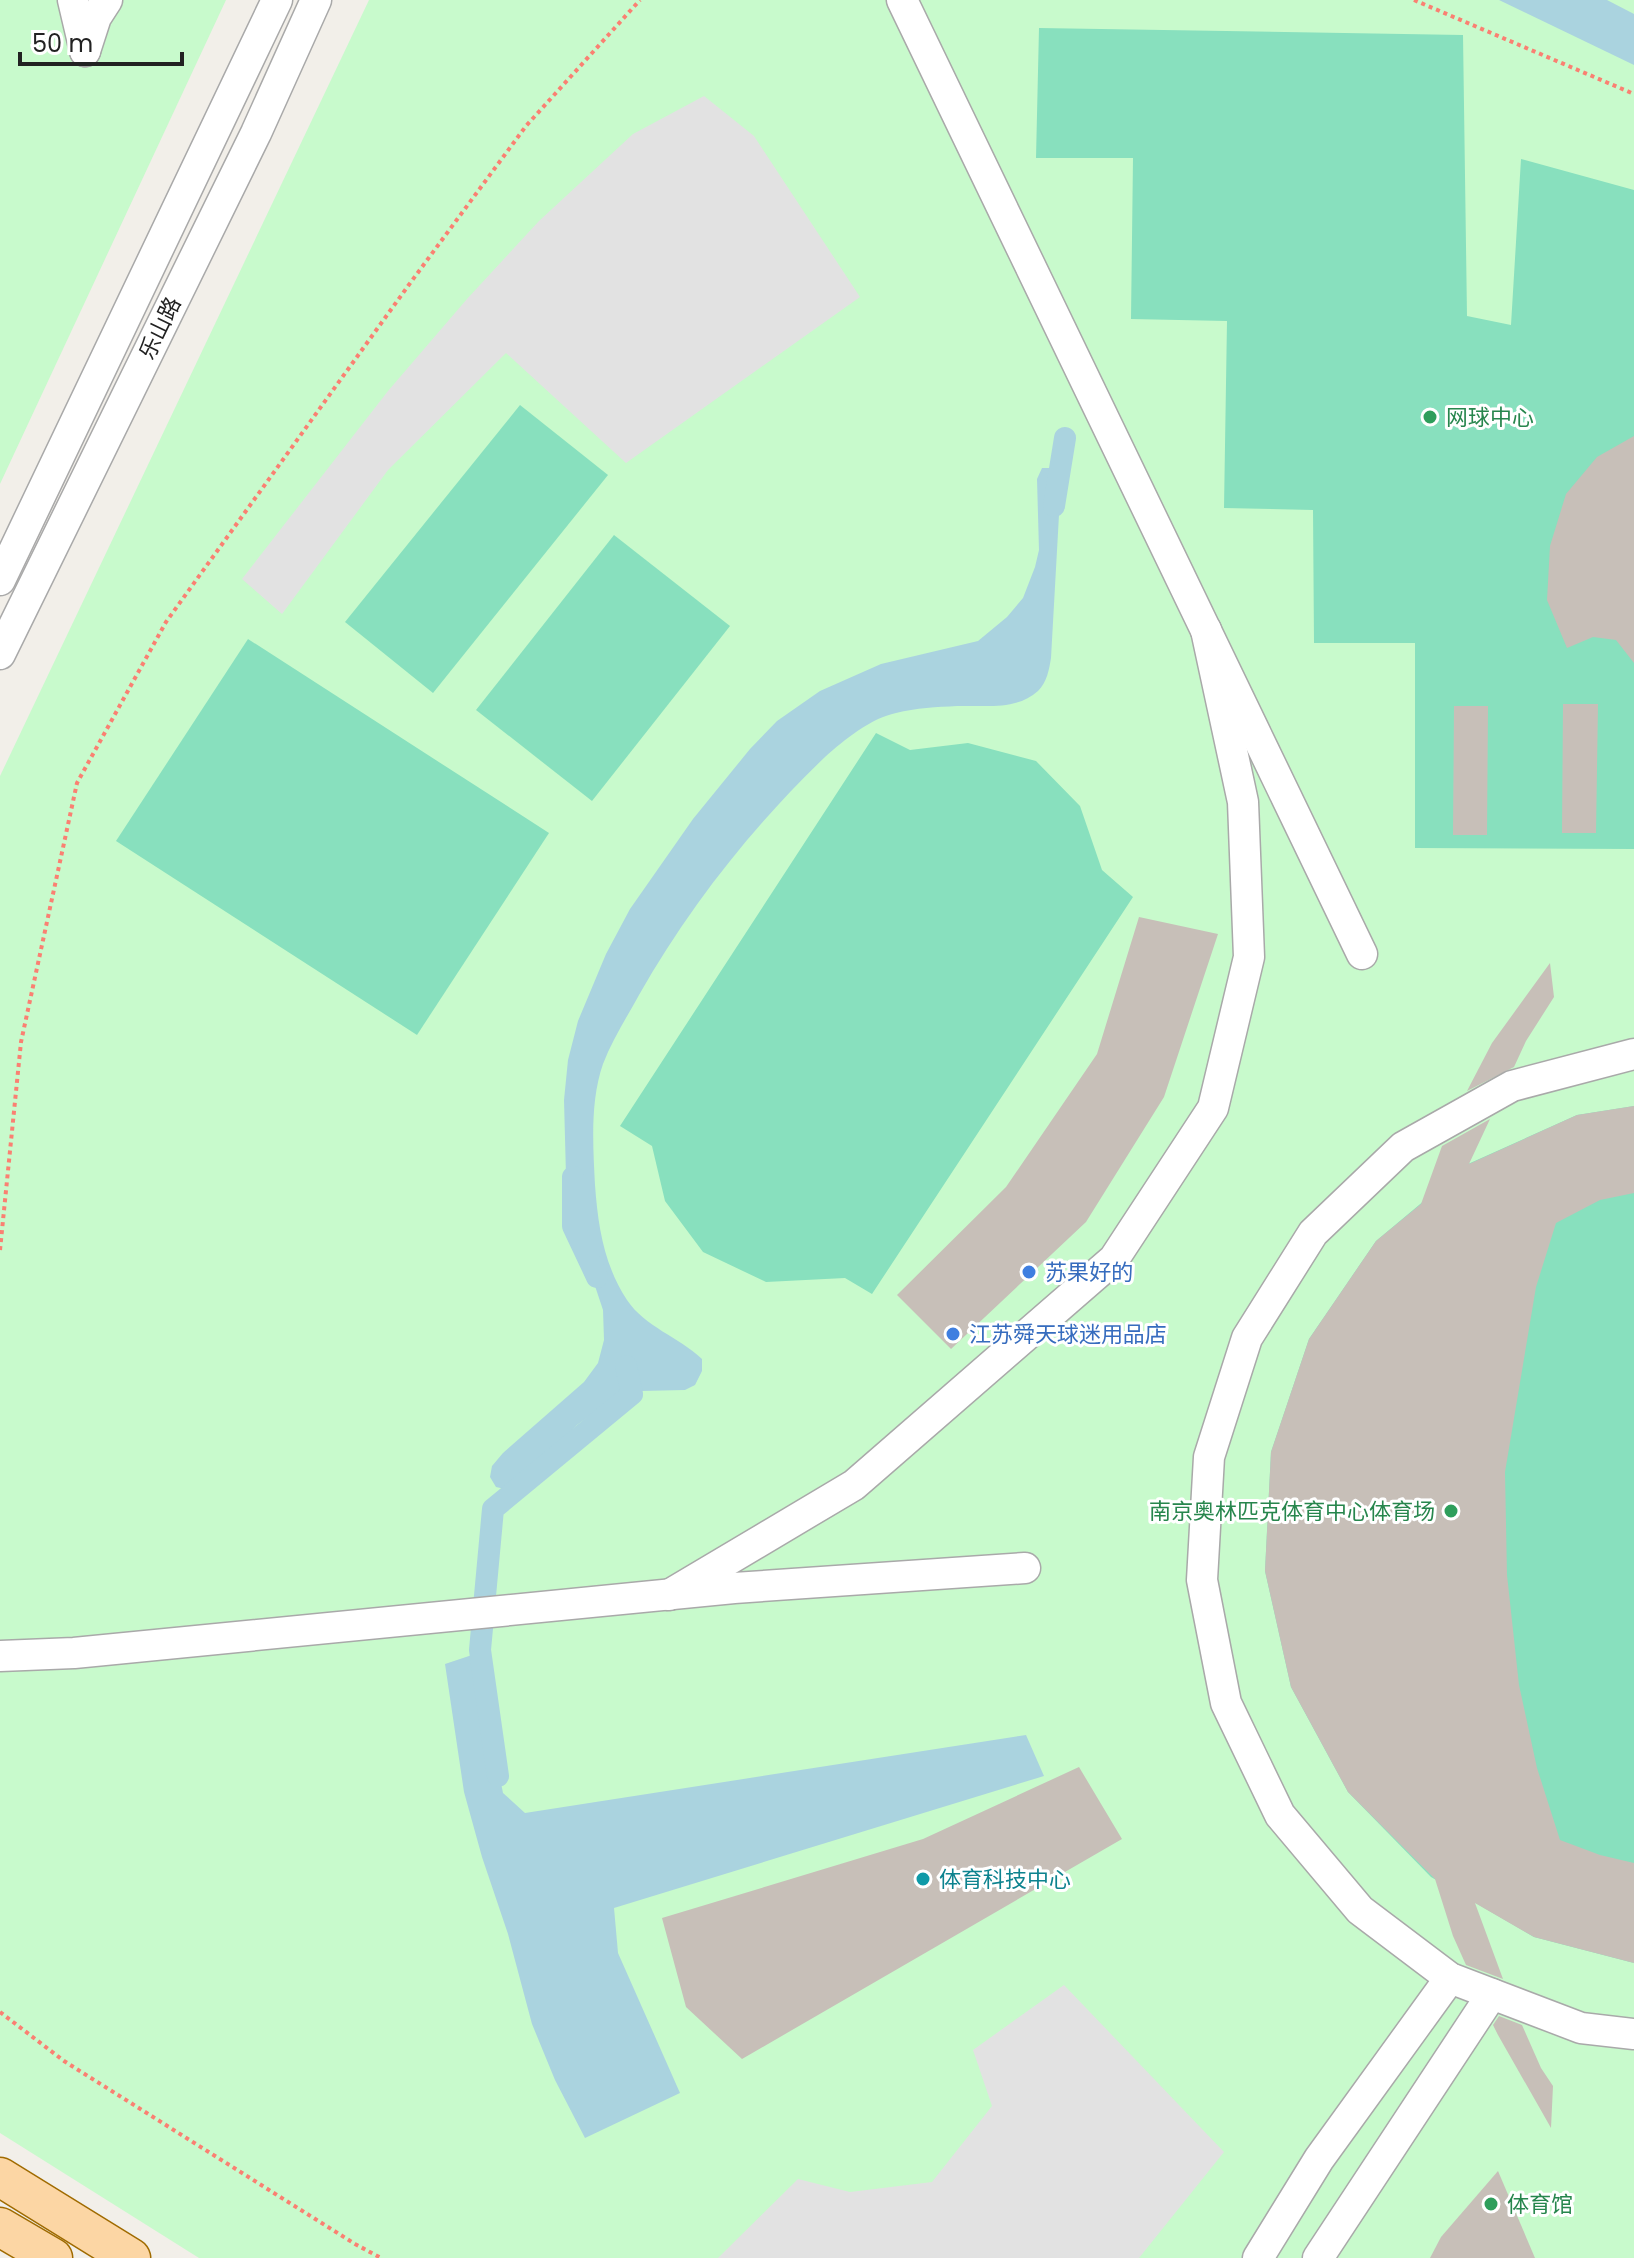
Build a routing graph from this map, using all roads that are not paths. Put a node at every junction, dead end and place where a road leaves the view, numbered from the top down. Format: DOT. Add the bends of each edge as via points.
graph roads {
  1 [pos="73,0"];
  2 [pos="107,0"];
  3 [pos="277,0"];
  4 [pos="316,0"];
  5 [pos="902,0"];
  6 [pos="0,580"];
  7 [pos="1206,630"];
  8 [pos="0,654"];
  9 [pos="1362,954"];
  10 [pos="1634,1054"];
  11 [pos="1025,1568"];
  12 [pos="669,1595"];
  13 [pos="0,1656"];
  14 [pos="1450,1978"];
  15 [pos="1492,1994"];
  16 [pos="1634,2034"];
  17 [pos="0,2177"];
  18 [pos="0,2227"];
  19 [pos="53,2258"];
  20 [pos="131,2258"];
  21 [pos="1258,2258"];
  22 [pos="1318,2258"];
  1 -- 2 [label="street" via="85,51"];
  3 -- 6 [label="street, 乐山路"];
  4 -- 8 [label="street, 乐山路"];
  5 -- 7 [label="street"];
  7 -- 9 [label="street"];
  7 -- 12 [label="street" via="1243,802 1249,957 1213,1108 1114,1259 854,1485"];
  10 -- 14 [label="street" via="1512,1086 1392,1157 1313,1233 1247,1338 1209,1457 1202,1580 1226,1703 1280,1815 1360,1910"];
  11 -- 12 [label="street"];
  12 -- 13 [label="street"];
  14 -- 15 [label="street"];
  14 -- 21 [label="street" via="1319,2159"];
  15 -- 16 [label="street" via="1581,2028"];
  15 -- 22 [label="street"];
  17 -- 20 [label="main road"];
  18 -- 19 [label="main road"];
}
